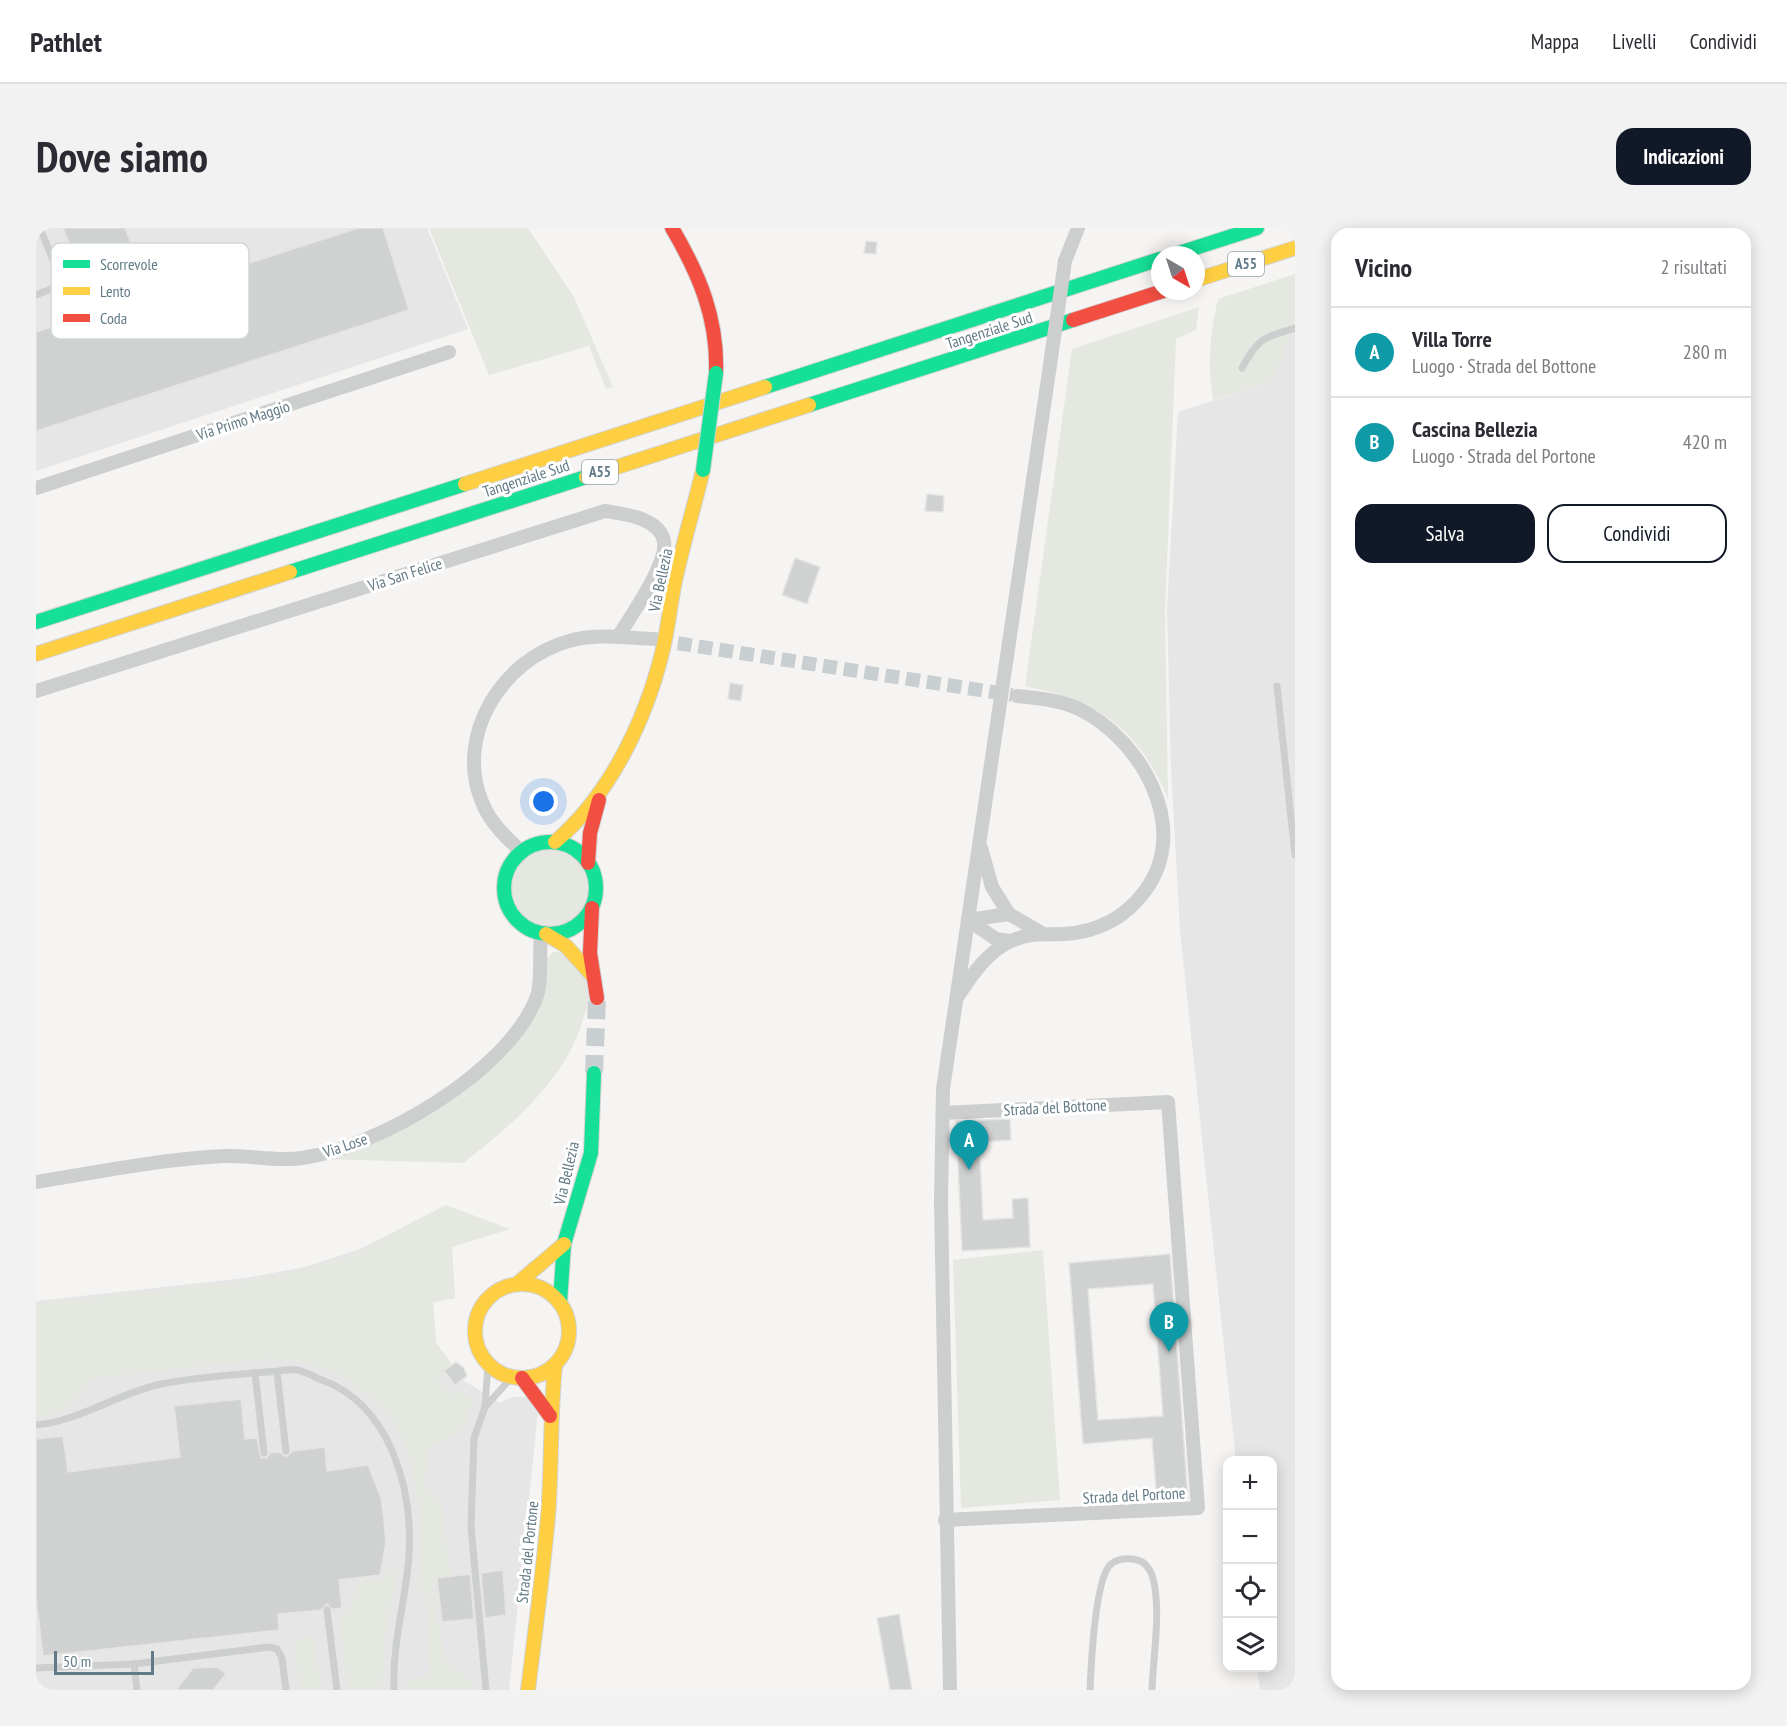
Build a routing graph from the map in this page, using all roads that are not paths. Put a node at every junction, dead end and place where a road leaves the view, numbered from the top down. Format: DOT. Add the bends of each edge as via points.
graph roads {
  1 [pos="40,228"];
  2 [pos="672,228"];
  3 [pos="1078,228"];
  4 [pos="1257,228"];
  5 [pos="1201,246"];
  6 [pos="1295,248"];
  7 [pos="51,255"];
  8 [pos="1151,262"];
  9 [pos="1205,277"];
  10 [pos="51,289"];
  11 [pos="36,295"];
  12 [pos="1151,295"];
  13 [pos="1295,328"];
  14 [pos="449,352"];
  15 [pos="1242,368"];
  16 [pos="36,488"];
  17 [pos="36,622"];
  18 [pos="618,637"];
  19 [pos="655,639"];
  20 [pos="36,654"];
  21 [pos="1277,686"];
  22 [pos="36,692"];
  23 [pos="1017,696"];
  24 [pos="603,784"];
  25 [pos="555,842"];
  26 [pos="979,842"];
  27 [pos="521,851"];
  28 [pos="1295,855"];
  29 [pos="588,863"];
  30 [pos="592,908"];
  31 [pos="1009,914"];
  32 [pos="968,921"];
  33 [pos="1040,932"];
  34 [pos="543,934"];
  35 [pos="1010,942"];
  36 [pos="593,976"];
  37 [pos="597,998"];
  38 [pos="956,999"];
  39 [pos="594,1073"];
  40 [pos="943,1113"];
  41 [pos="36,1182"];
  42 [pos="564,1244"];
  43 [pos="518,1283"];
  44 [pos="560,1302"];
  45 [pos="1184,1346"];
  46 [pos="488,1364"];
  47 [pos="555,1365"];
  48 [pos="277,1371"];
  49 [pos="255,1373"];
  50 [pos="517,1378"];
  51 [pos="485,1407"];
  52 [pos="550,1416"];
  53 [pos="36,1425"];
  54 [pos="286,1451"];
  55 [pos="264,1454"];
  56 [pos="945,1520"];
  57 [pos="327,1610"];
  58 [pos="134,1664"];
  59 [pos="36,1668"];
  60 [pos="137,1690"];
  61 [pos="286,1690"];
  62 [pos="337,1690"];
  63 [pos="395,1690"];
  64 [pos="486,1690"];
  65 [pos="528,1690"];
  66 [pos="950,1690"];
  67 [pos="1090,1690"];
  68 [pos="1152,1690"];
  1 -- 7 [label="lane"];
  2 -- 24 [label="main road, Via Bellezia, bridge" via="696,268 714,315 716,373 703,470 675,580 661,661 644,710"];
  3 -- 26 [label="street, bridge" via="1065,261"];
  4 -- 5 [label="main road, A55"];
  6 -- 9 [label="main road, A55"];
  8 -- 17 [label="main road, Tangenziale Sud / A55"];
  10 -- 11 [label="lane"];
  12 -- 20 [label="main road, Tangenziale Sud / A55"];
  13 -- 15 [label="lane" via="1255,345"];
  14 -- 16 [label="street, Via Primo Maggio"];
  18 -- 19 [label="street"];
  18 -- 22 [label="street, Via San Felice" via="652,579 664,541 647,522 604,511"];
  18 -- 27 [label="street" via="568,641 538,654 498,689 481,722 474,758 482,802 499,829"];
  21 -- 28 [label="lane"];
  23 -- 33 [label="street" via="1078,708 1117,736 1142,765 1164,828 1158,868 1130,909 1111,923 1088,931"];
  24 -- 25 [label="main road, Via Bellezia" via="577,822"];
  24 -- 29 [label="main road, Via Bellezia" via="590,833"];
  25 -- 27 [label="main road, Via Bellezia" via="538,843"];
  25 -- 29 [label="main road" via="578,850"];
  26 -- 31 [label="street" via="992,887"];
  26 -- 32 [label="street"];
  27 -- 34 [label="main road" via="505,877 507,905 512,915 528,928"];
  29 -- 30 [label="main road, Via Bellezia" via="595,874"];
  30 -- 34 [label="main road" via="569,930"];
  30 -- 36 [label="main road, Via Bellezia" via="588,933"];
  31 -- 32 [label="street"];
  31 -- 33 [label="street"];
  32 -- 35 [label="street" via="996,939"];
  32 -- 38 [label="street"];
  33 -- 35 [label="street"];
  34 -- 36 [label="main road" via="566,946"];
  34 -- 41 [label="street, Via Lose" via="538,993 520,1026 467,1080 402,1123 363,1140 300,1159 237,1156 176,1160"];
  35 -- 38 [label="street" via="977,968"];
  36 -- 37 [label="main road, Via Bellezia"];
  38 -- 40 [label="street"];
  39 -- 42 [label="main road, Via Bellezia" via="591,1153"];
  40 -- 45 [label="street, Strada del Bottone" via="1168,1102"];
  40 -- 56 [label="street"];
  42 -- 43 [label="main road"];
  42 -- 44 [label="main road, Via Bellezia"];
  43 -- 44 [label="main road" via="543,1287"];
  43 -- 46 [label="main road" via="490,1295 478,1314 475,1337"];
  44 -- 47 [label="main road" via="569,1321 569,1337"];
  45 -- 56 [label="street, Strada del Portone" via="1197,1508"];
  46 -- 50 [label="main road"];
  46 -- 51 [label="lane"];
  47 -- 50 [label="main road" via="541,1374"];
  47 -- 52 [label="main road, Strada del Portone"];
  48 -- 49 [label="lane"];
  48 -- 54 [label="lane"];
  48 -- 63 [label="lane" via="297,1370 333,1384 357,1399 374,1416 402,1477 409,1555 396,1633"];
  49 -- 53 [label="lane" via="159,1384 57,1423"];
  49 -- 55 [label="lane"];
  50 -- 51 [label="lane"];
  50 -- 52 [label="main road"];
  51 -- 64 [label="lane" via="474,1438 471,1527"];
  52 -- 65 [label="main road, Strada del Portone" via="552,1472"];
  56 -- 66 [label="street"];
  57 -- 62 [label="lane"];
  58 -- 59 [label="lane"];
  58 -- 60 [label="lane"];
  58 -- 61 [label="lane" via="269,1647 277,1649 282,1658"];
  67 -- 68 [label="lane" via="1104,1578 1110,1565 1126,1557 1142,1561 1152,1573"];
}
